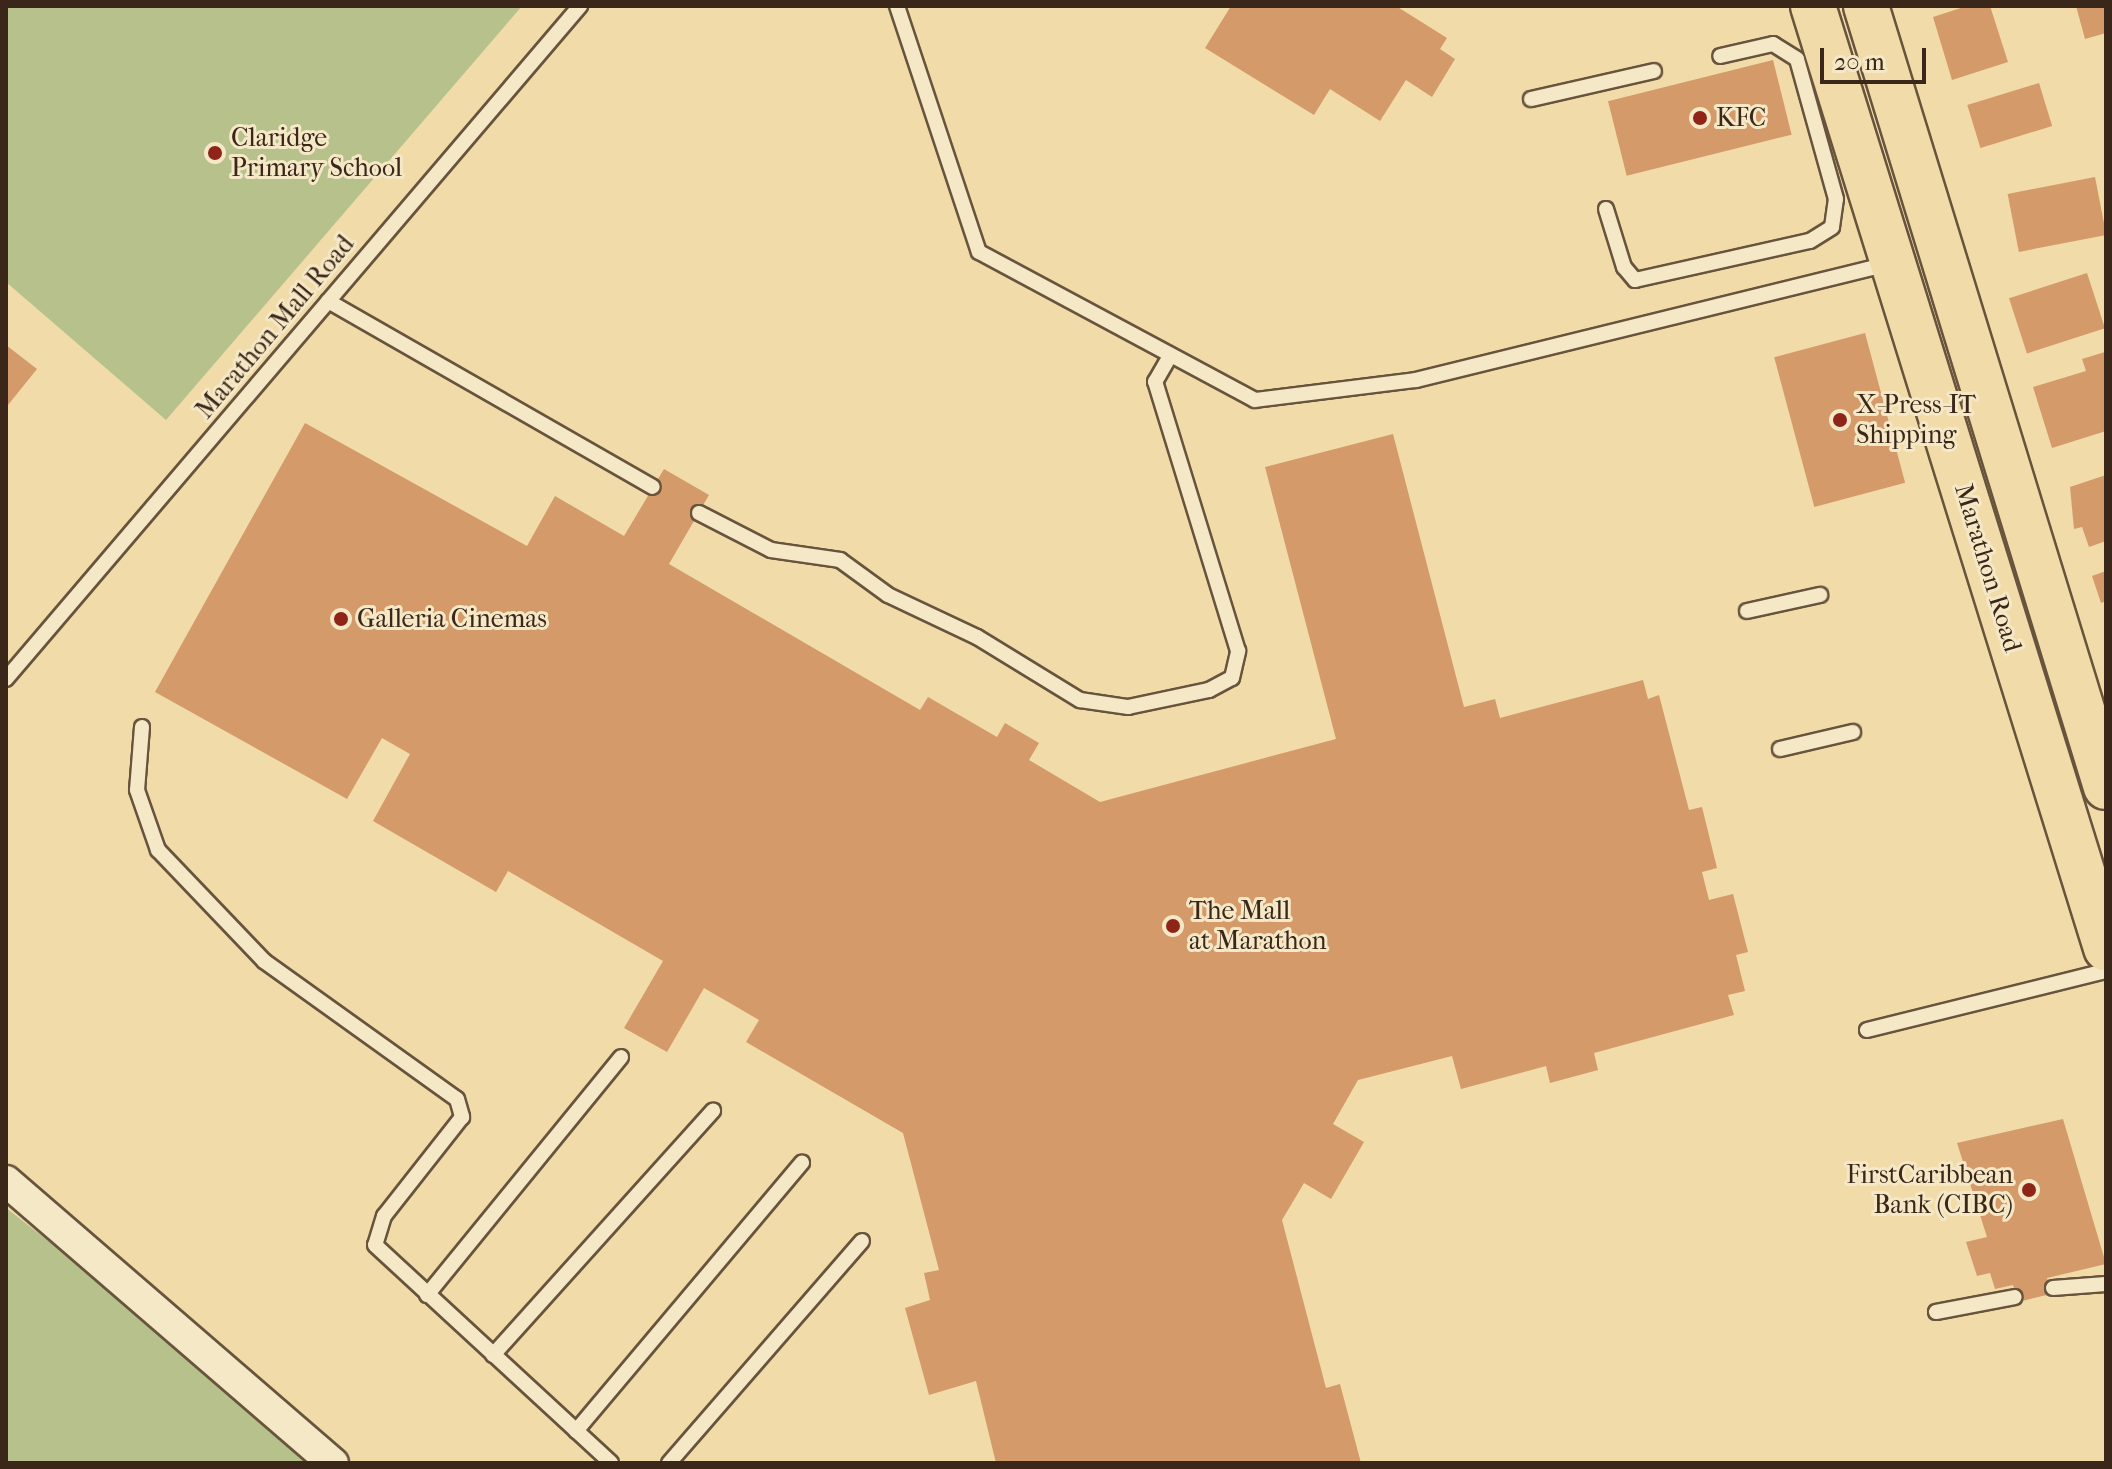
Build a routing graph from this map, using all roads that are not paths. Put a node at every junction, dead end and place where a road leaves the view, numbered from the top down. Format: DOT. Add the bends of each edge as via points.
graph roads {
  1 [pos="580,6"];
  2 [pos="897,6"];
  3 [pos="1813,6"];
  4 [pos="1866,6"];
  5 [pos="1720,56"];
  6 [pos="1654,71"];
  7 [pos="1531,99"];
  8 [pos="1606,209"];
  9 [pos="1893,263"];
  10 [pos="328,301"];
  11 [pos="1169,358"];
  12 [pos="653,487"];
  13 [pos="699,513"];
  14 [pos="1820,595"];
  15 [pos="1747,611"];
  16 [pos="6,679"];
  17 [pos="142,727"];
  18 [pos="1853,732"];
  19 [pos="1780,749"];
  20 [pos="2106,787"];
  21 [pos="2106,948"];
  22 [pos="2106,971"];
  23 [pos="1867,1030"];
  24 [pos="621,1057"];
  25 [pos="713,1111"];
  26 [pos="802,1163"];
  27 [pos="6,1181"];
  28 [pos="862,1241"];
  29 [pos="2106,1284"];
  30 [pos="2053,1288"];
  31 [pos="427,1295"];
  32 [pos="2015,1297"];
  33 [pos="1936,1312"];
  34 [pos="493,1355"];
  35 [pos="576,1431"];
  36 [pos="333,1463"];
  37 [pos="611,1463"];
  38 [pos="669,1463"];
  1 -- 10 [label="lane, Marathon Mall Road"];
  2 -- 11 [label="lane" via="979,252"];
  3 -- 9 [label="main road, Marathon Road"];
  4 -- 20 [label="main road, Marathon Road"];
  5 -- 8 [label="lane" via="1773,44 1797,59 1836,199 1832,227 1810,241 1635,280 1624,267"];
  6 -- 7 [label="lane"];
  9 -- 11 [label="lane" via="1416,380 1279,401 1241,395"];
  9 -- 21 [label="main road, Marathon Road"];
  10 -- 12 [label="lane"];
  10 -- 16 [label="lane, Marathon Mall Road"];
  11 -- 13 [label="lane" via="1155,382 1238,651 1232,678 1209,690 1128,707 1080,700 977,637 888,595 840,560 762,547"];
  14 -- 15 [label="lane"];
  17 -- 31 [label="lane" via="137,790 158,850 264,961 457,1099 462,1117 375,1231 375,1245"];
  18 -- 19 [label="lane"];
  22 -- 23 [label="lane"];
  24 -- 31 [label="lane"];
  25 -- 34 [label="lane"];
  26 -- 35 [label="lane"];
  27 -- 36 [label="street"];
  28 -- 38 [label="lane"];
  29 -- 30 [label="lane"];
  31 -- 34 [label="lane"];
  32 -- 33 [label="lane"];
  34 -- 35 [label="lane"];
  35 -- 37 [label="lane"];
}
